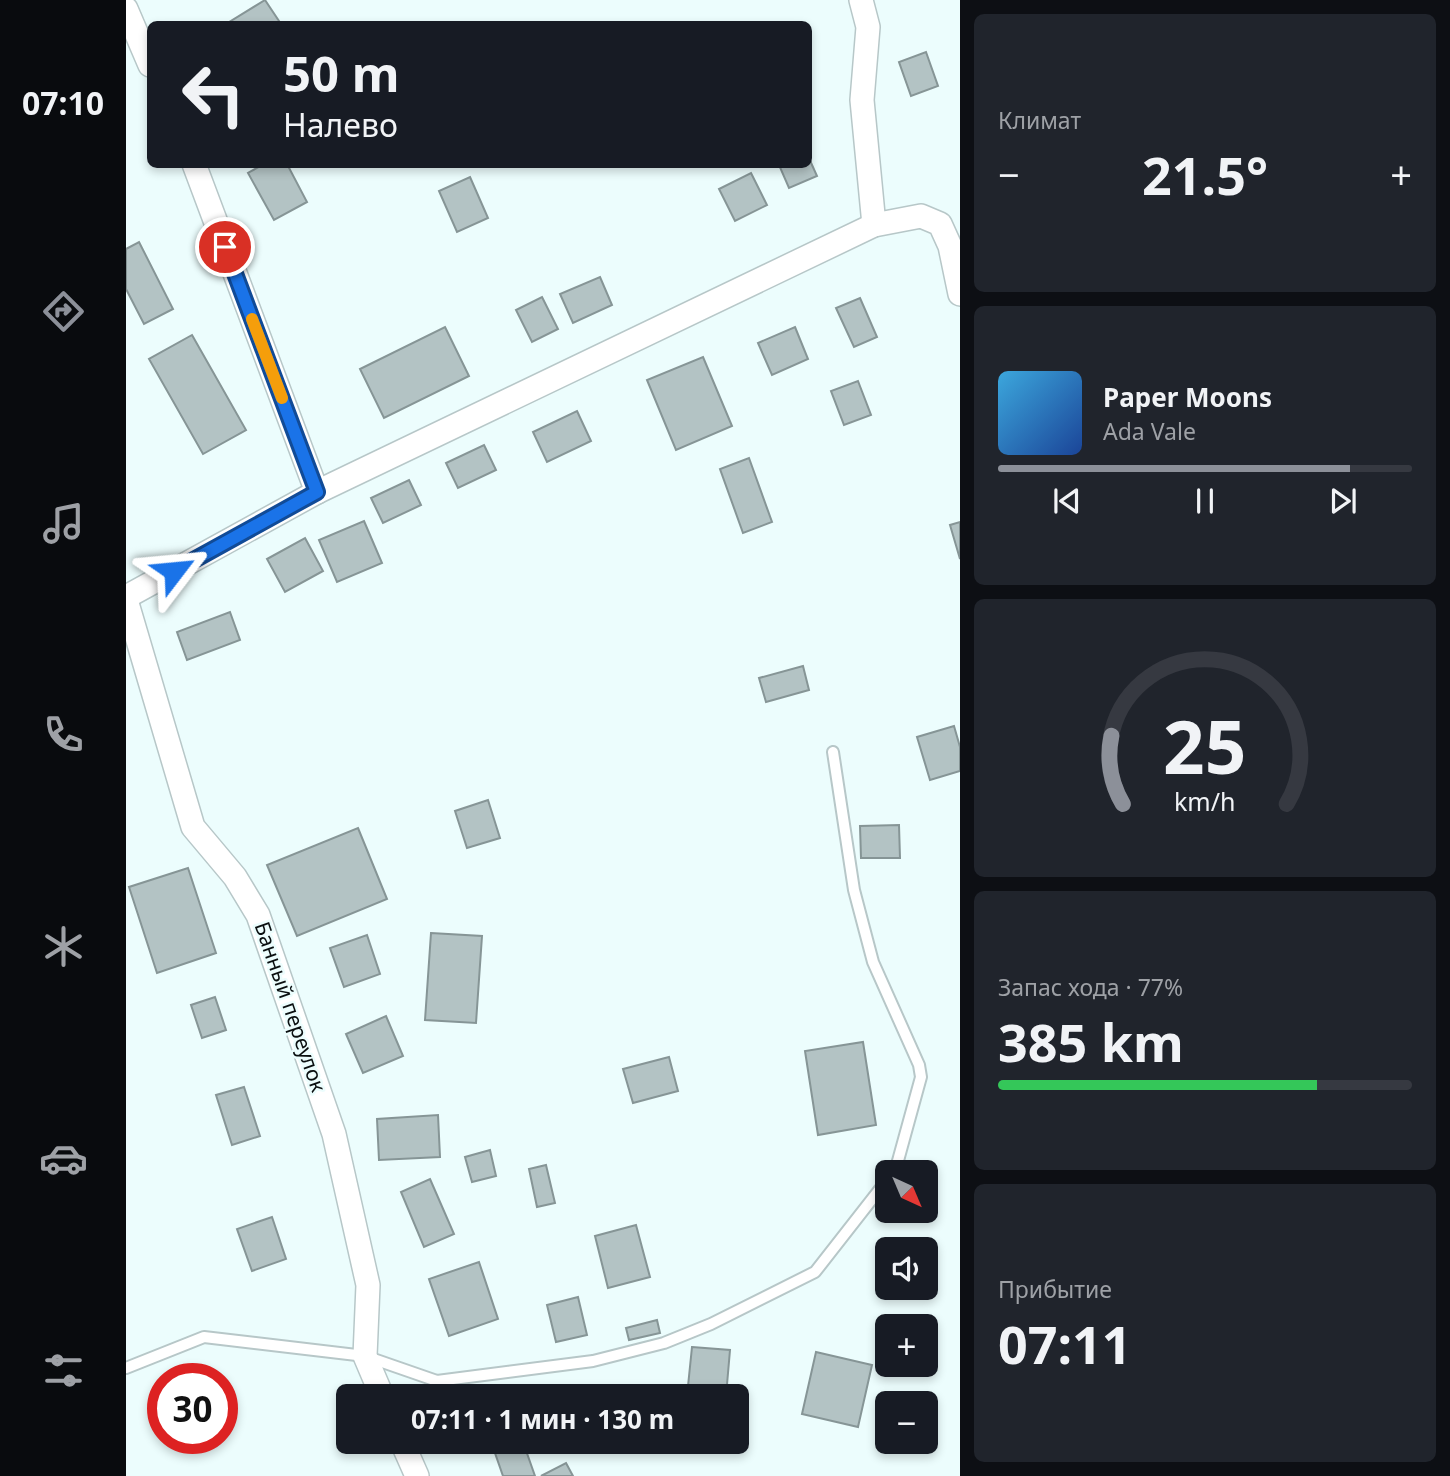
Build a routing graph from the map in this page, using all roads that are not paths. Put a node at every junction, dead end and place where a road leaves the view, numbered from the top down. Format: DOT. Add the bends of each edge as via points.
graph roads {
  1 [pos="861,0"];
  2 [pos="126,9"];
  3 [pos="147,58"];
  4 [pos="196,168"];
  5 [pos="874,225"];
  6 [pos="960,294"];
  7 [pos="317,492"];
  8 [pos="126,598"];
  9 [pos="833,752"];
  10 [pos="898,1160"];
  11 [pos="875,1195"];
  12 [pos="365,1356"];
  13 [pos="126,1368"];
  14 [pos="377,1384"];
  15 [pos="407,1454"];
  16 [pos="417,1476"];
  1 -- 5 [label="street" via="868,27 862,100"];
  2 -- 3 [label="street"];
  4 -- 7 [label="street"];
  5 -- 6 [label="street" via="921,216 940,224 950,246"];
  5 -- 7 [label="street"];
  7 -- 8 [label="street"];
  8 -- 12 [label="street, Банный переулок" via="193,827 235,877 258,915 334,1134 368,1285"];
  9 -- 10 [label="lane" via="863,926 873,962 921,1077"];
  11 -- 12 [label="lane" via="815,1272 664,1343 593,1362 437,1381"];
  12 -- 13 [label="lane" via="204,1337"];
  12 -- 14 [label="street, Банный переулок"];
  15 -- 16 [label="street"];
}
